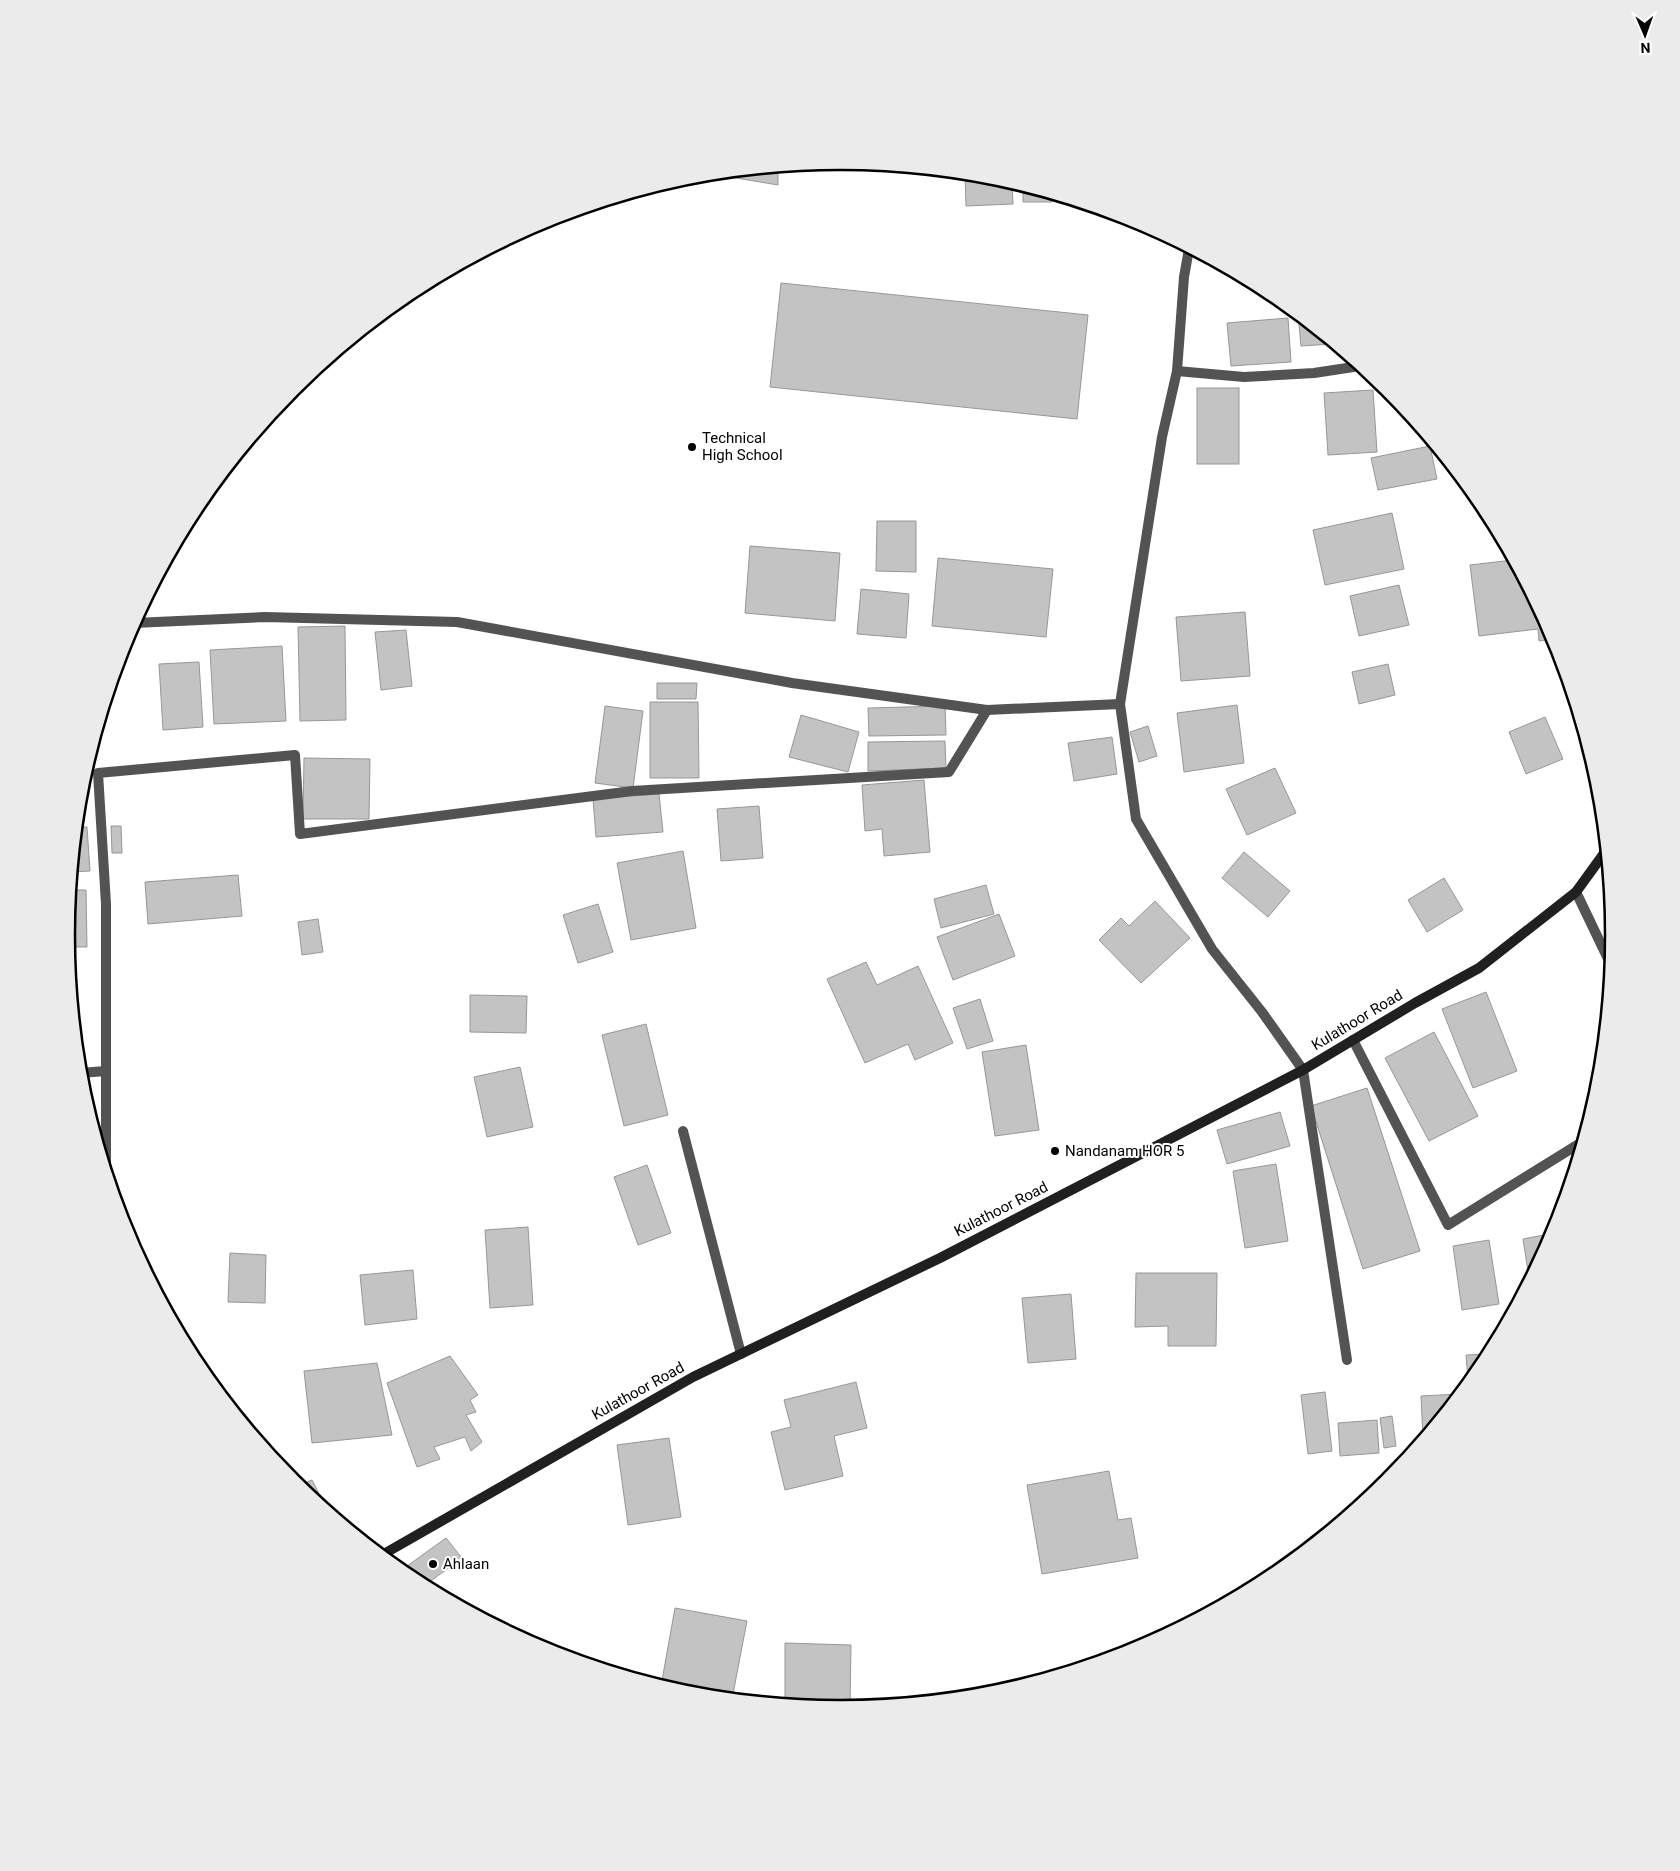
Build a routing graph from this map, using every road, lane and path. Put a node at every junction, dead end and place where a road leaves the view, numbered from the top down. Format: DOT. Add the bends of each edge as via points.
graph roads {
  1 [pos="1188,254"];
  2 [pos="1352,367"];
  3 [pos="1177,371"];
  4 [pos="142,623"];
  5 [pos="1120,704"];
  6 [pos="988,710"];
  7 [pos="1600,859"];
  8 [pos="1576,892"];
  9 [pos="1604,951"];
  10 [pos="1353,1040"];
  11 [pos="1303,1070"];
  12 [pos="106,1071"];
  13 [pos="88,1072"];
  14 [pos="683,1131"];
  15 [pos="1575,1146"];
  16 [pos="106,1149"];
  17 [pos="741,1354"];
  18 [pos="1346,1360"];
  19 [pos="388,1552"];
  1 -- 3 [label="street"];
  2 -- 3 [label="street" via="1244,377"];
  3 -- 5 [label="street" via="1162,437"];
  4 -- 6 [label="street" via="265,617 457,622 792,682"];
  5 -- 6 [label="street"];
  5 -- 11 [label="street" via="1136,819 1212,949"];
  6 -- 12 [label="street" via="949,772 632,792 300,834 295,756 98,773 106,904"];
  7 -- 8 [label="main road, Kulathoor Road"];
  8 -- 9 [label="street"];
  8 -- 10 [label="main road, Kulathoor Road" via="1479,968"];
  10 -- 11 [label="main road, Kulathoor Road"];
  10 -- 15 [label="street" via="1448,1225"];
  11 -- 17 [label="main road, Kulathoor Road" via="940,1258"];
  11 -- 18 [label="street"];
  12 -- 13 [label="street"];
  12 -- 16 [label="street"];
  14 -- 17 [label="street"];
  17 -- 19 [label="main road, Kulathoor Road" via="667,1392"];
}
